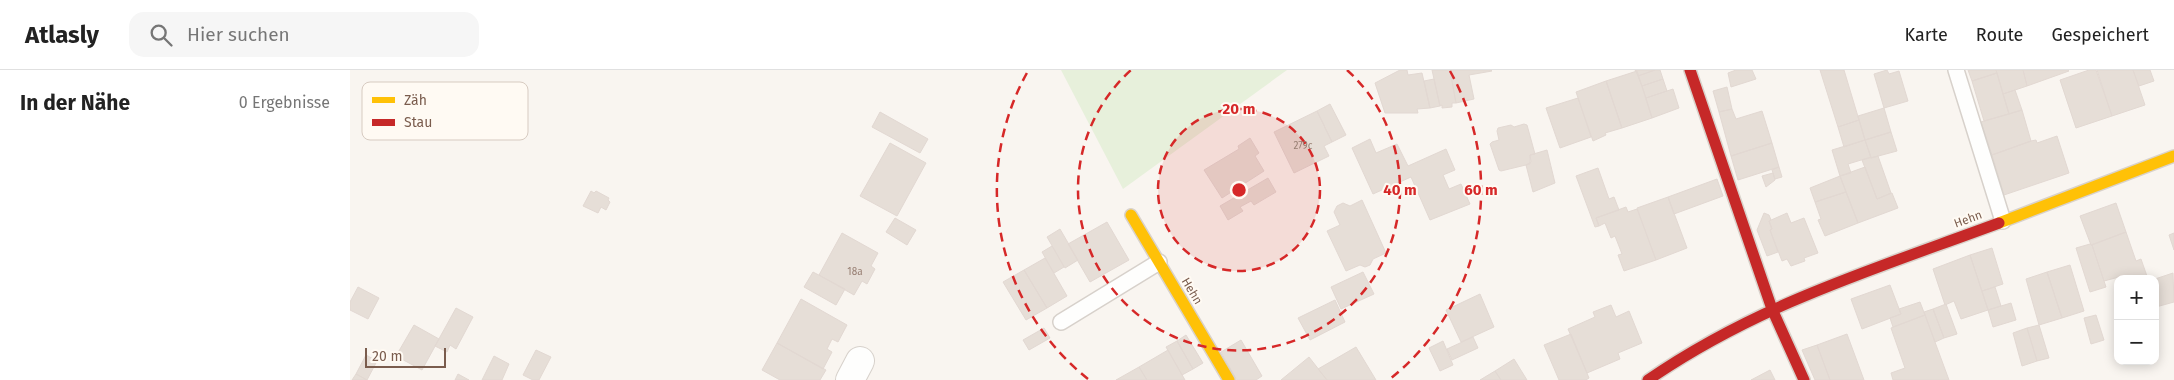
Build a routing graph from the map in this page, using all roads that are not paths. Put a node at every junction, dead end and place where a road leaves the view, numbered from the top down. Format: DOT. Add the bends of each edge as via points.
graph roads {
  1 [pos="1690,70"];
  2 [pos="1956,70"];
  3 [pos="2174,156"];
  4 [pos="1131,215"];
  5 [pos="2003,221"];
  6 [pos="1159,262"];
  7 [pos="1772,309"];
  8 [pos="1061,322"];
  9 [pos="1229,380"];
  10 [pos="1648,380"];
  11 [pos="1804,380"];
  1 -- 7 [label="street"];
  2 -- 5 [label="lane"];
  3 -- 5 [label="street, Hehn"];
  4 -- 6 [label="street, Hehn"];
  5 -- 7 [label="street, Hehn"];
  6 -- 8 [label="lane"];
  6 -- 9 [label="street, Hehn"];
  7 -- 10 [label="street, Hehn" via="1677,358"];
  7 -- 11 [label="street"];
}
